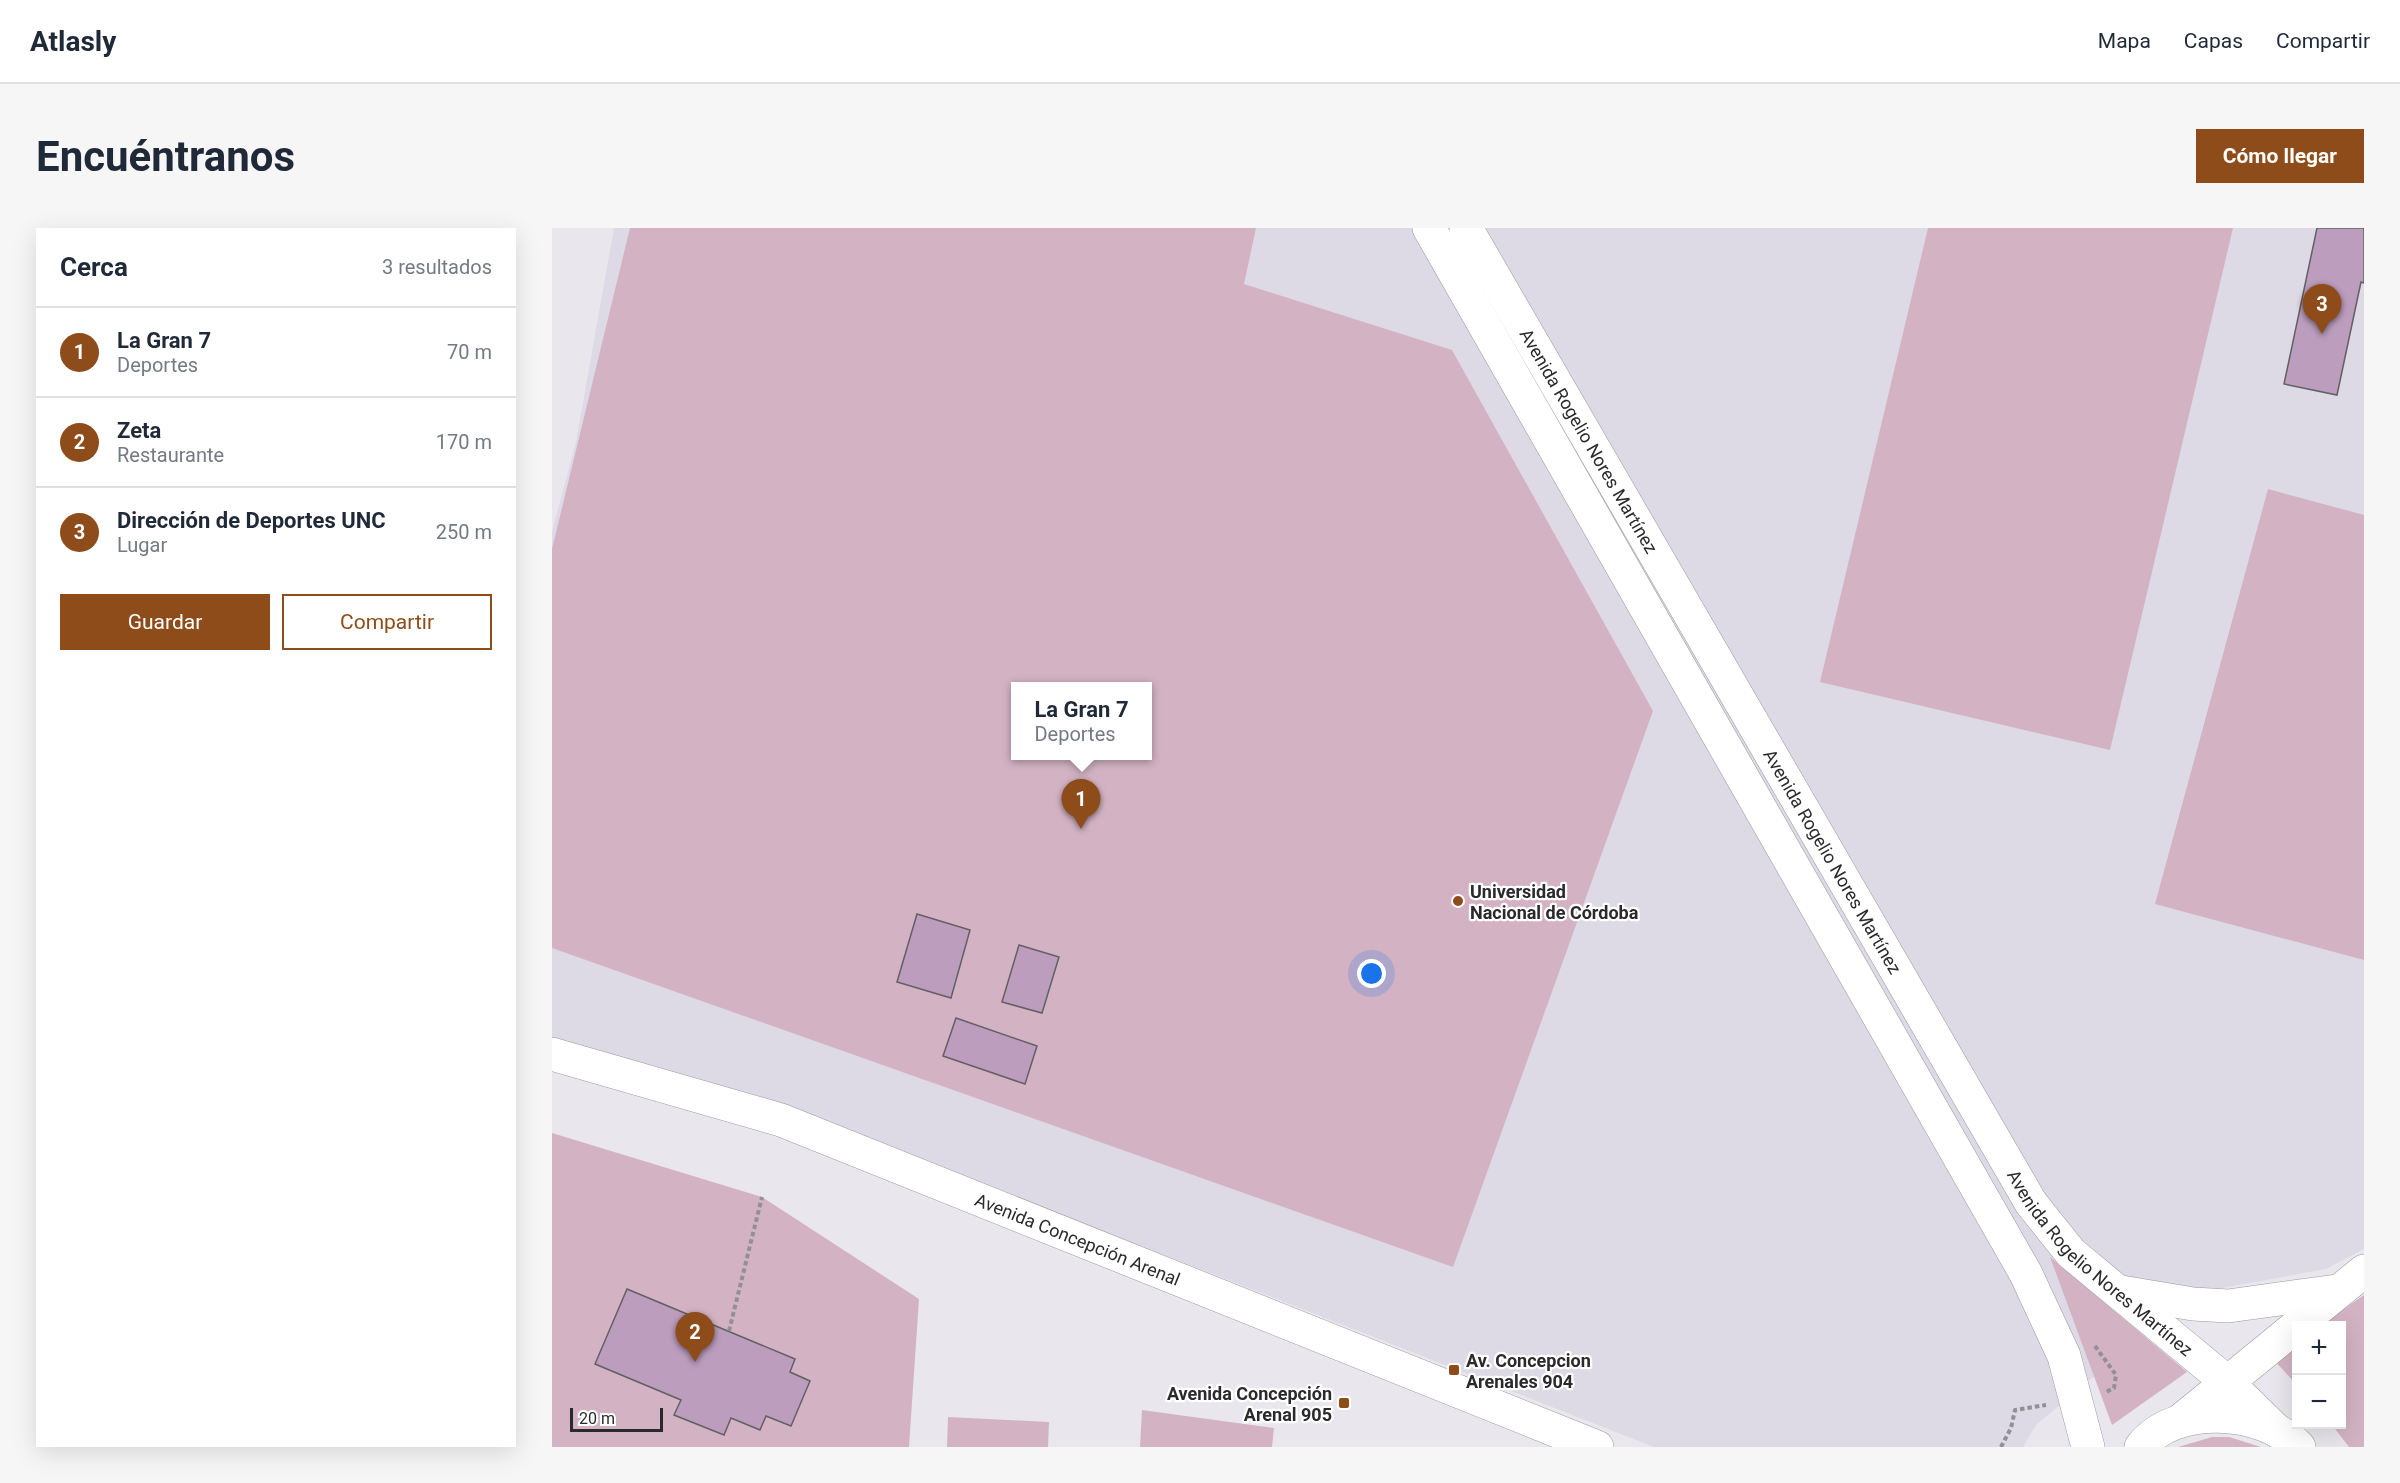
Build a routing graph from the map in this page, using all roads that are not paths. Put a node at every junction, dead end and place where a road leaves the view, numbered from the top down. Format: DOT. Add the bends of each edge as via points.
graph roads {
  1 [pos="1429,228"];
  2 [pos="1466,228"];
  3 [pos="552,1054"];
  4 [pos="552,1077"];
  5 [pos="2364,1270"];
  6 [pos="2118,1291"];
  7 [pos="2339,1291"];
  8 [pos="2227,1382"];
  9 [pos="2180,1420"];
  10 [pos="2288,1439"];
  11 [pos="1535,1447"];
  12 [pos="1597,1447"];
  13 [pos="2088,1447"];
  14 [pos="2140,1447"];
  1 -- 13 [label="main road, Avenida Rogelio Nores Martínez" via="2026,1274 2064,1356"];
  2 -- 6 [label="main road, Avenida Rogelio Nores Martínez" via="2005,1162 2048,1227"];
  3 -- 12 [label="main road, Avenida Concepción Arenal" via="781,1120"];
  4 -- 11 [label="main road, Avenida Concepción Arenal" via="708,1118 802,1151"];
  5 -- 7 [label="main road"];
  6 -- 7 [label="main road" via="2228,1306"];
  6 -- 8 [label="main road, Avenida Rogelio Nores Martínez"];
  7 -- 8 [label="main road"];
  8 -- 9 [label="main road"];
  8 -- 10 [label="main road, Avenida Rogelio Nores Martínez"];
  9 -- 10 [label="main road" via="2254,1421"];
  9 -- 14 [label="main road"];
}
